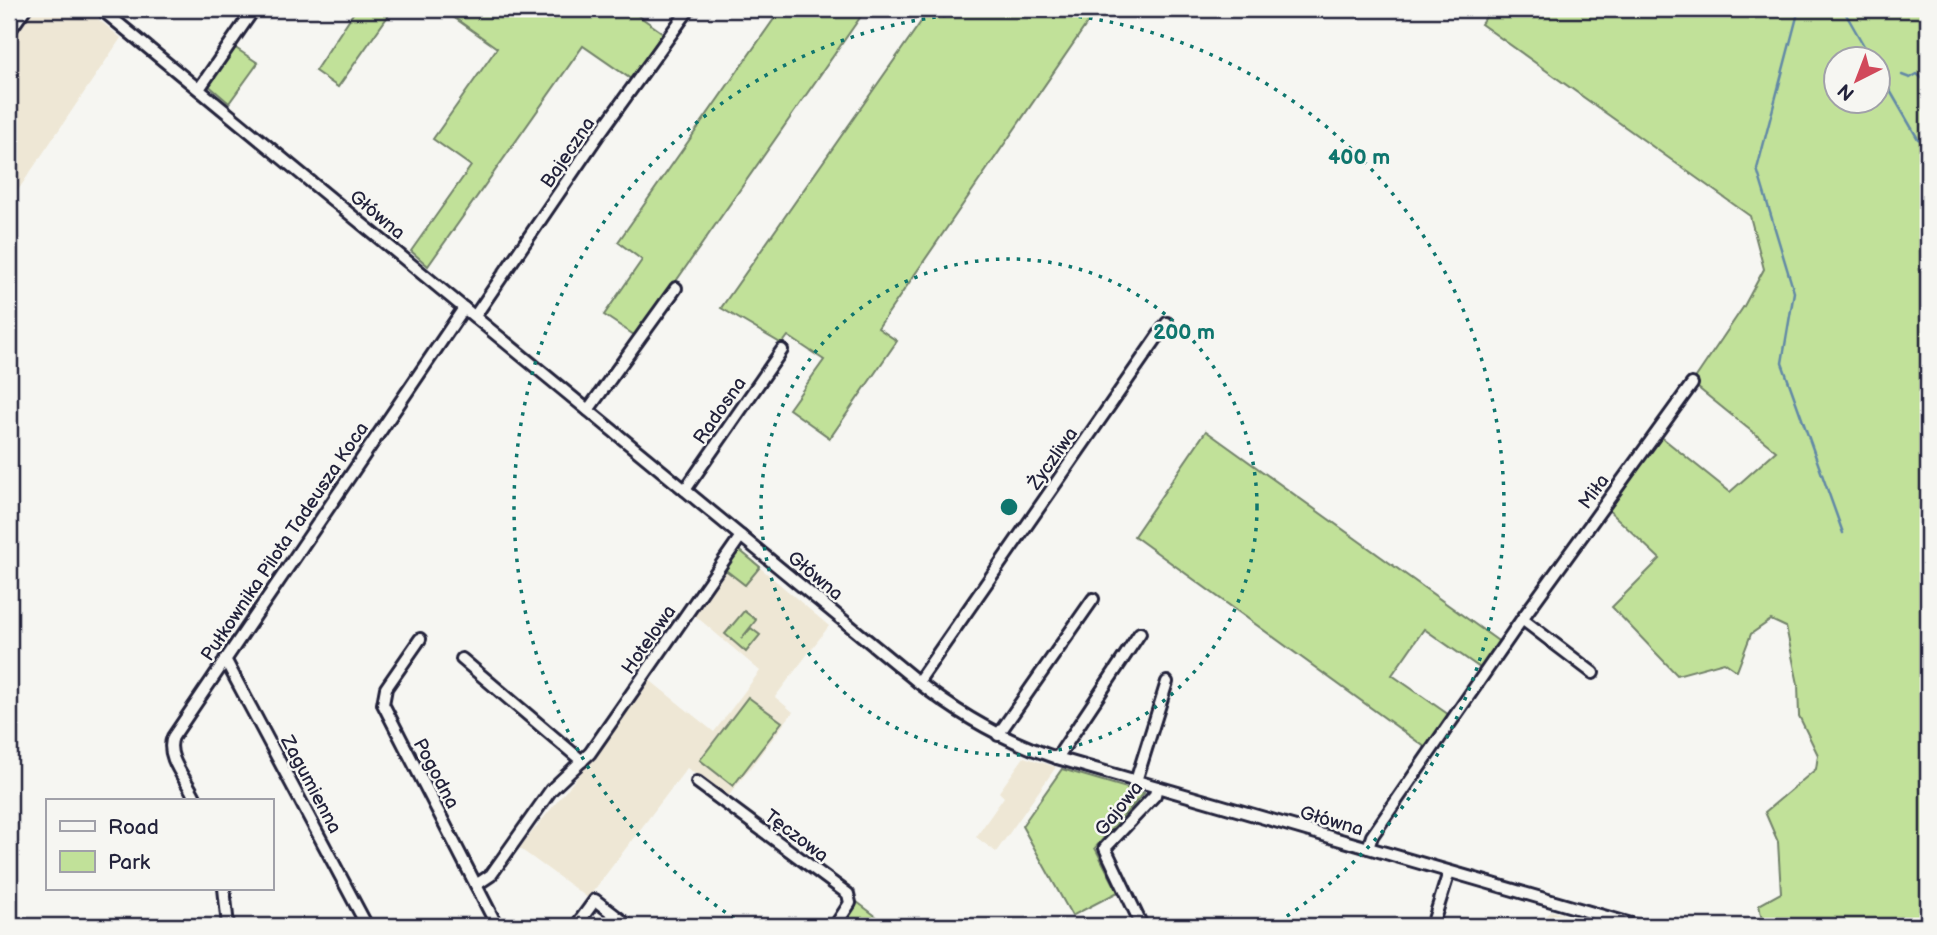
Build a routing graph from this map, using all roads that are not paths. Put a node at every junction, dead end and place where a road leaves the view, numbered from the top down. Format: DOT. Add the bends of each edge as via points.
graph roads {
  1 [pos="25,9"];
  2 [pos="101,9"];
  3 [pos="254,9"];
  4 [pos="689,9"];
  5 [pos="9,32"];
  6 [pos="199,89"];
  7 [pos="676,288"];
  8 [pos="464,308"];
  9 [pos="475,317"];
  10 [pos="1167,323"];
  11 [pos="782,350"];
  12 [pos="1692,384"];
  13 [pos="588,410"];
  14 [pos="685,490"];
  15 [pos="741,536"];
  16 [pos="1093,600"];
  17 [pos="1522,619"];
  18 [pos="1140,633"];
  19 [pos="420,639"];
  20 [pos="225,659"];
  21 [pos="462,659"];
  22 [pos="1593,673"];
  23 [pos="918,682"];
  24 [pos="1167,682"];
  25 [pos="998,735"];
  26 [pos="1057,758"];
  27 [pos="582,761"];
  28 [pos="1136,781"];
  29 [pos="697,782"];
  30 [pos="1157,787"];
  31 [pos="195,799"];
  32 [pos="1367,848"];
  33 [pos="1449,872"];
  34 [pos="476,886"];
  35 [pos="224,890"];
  36 [pos="228,926"];
  37 [pos="367,926"];
  38 [pos="498,926"];
  39 [pos="576,926"];
  40 [pos="629,926"];
  41 [pos="835,926"];
  42 [pos="1142,926"];
  43 [pos="1432,926"];
  44 [pos="1638,926"];
  1 -- 5 [label="street"];
  2 -- 6 [label="street, Główna"];
  3 -- 6 [label="street"];
  4 -- 9 [label="street, Bajeczna"];
  6 -- 8 [label="street, Główna"];
  7 -- 13 [label="street"];
  8 -- 9 [label="street, Główna"];
  8 -- 20 [label="street, Pułkownika Pilota Tadeusza Koca"];
  9 -- 13 [label="street, Główna"];
  10 -- 23 [label="street, Życzliwa"];
  11 -- 14 [label="street, Radosna"];
  12 -- 17 [label="street, Miła"];
  13 -- 14 [label="street, Główna"];
  14 -- 15 [label="street, Główna"];
  15 -- 23 [label="street, Główna"];
  15 -- 27 [label="street, Hotelowa"];
  16 -- 25 [label="street"];
  17 -- 22 [label="street"];
  17 -- 32 [label="street, Miła"];
  18 -- 26 [label="street"];
  19 -- 34 [label="street, Pogodna" via="386,688 383,704"];
  20 -- 31 [label="street, Pułkownika Pilota Tadeusza Koca" via="170,743"];
  20 -- 37 [label="street, Zagumienna"];
  21 -- 27 [label="street"];
  23 -- 25 [label="street, Główna"];
  24 -- 28 [label="street"];
  25 -- 26 [label="street, Główna"];
  26 -- 28 [label="street, Główna"];
  27 -- 34 [label="street, Hotelowa" via="551,790 491,875"];
  28 -- 30 [label="street, Główna"];
  29 -- 41 [label="street, Tęczowa" via="848,894 850,903"];
  30 -- 32 [label="street, Główna"];
  30 -- 42 [label="street, Gajowa" via="1155,795 1105,848"];
  32 -- 33 [label="street, Główna"];
  33 -- 43 [label="street"];
  33 -- 44 [label="street, Główna"];
  34 -- 38 [label="street, Pogodna"];
  35 -- 36 [label="street"];
  39 -- 40 [label="street" via="595,900"];
}
